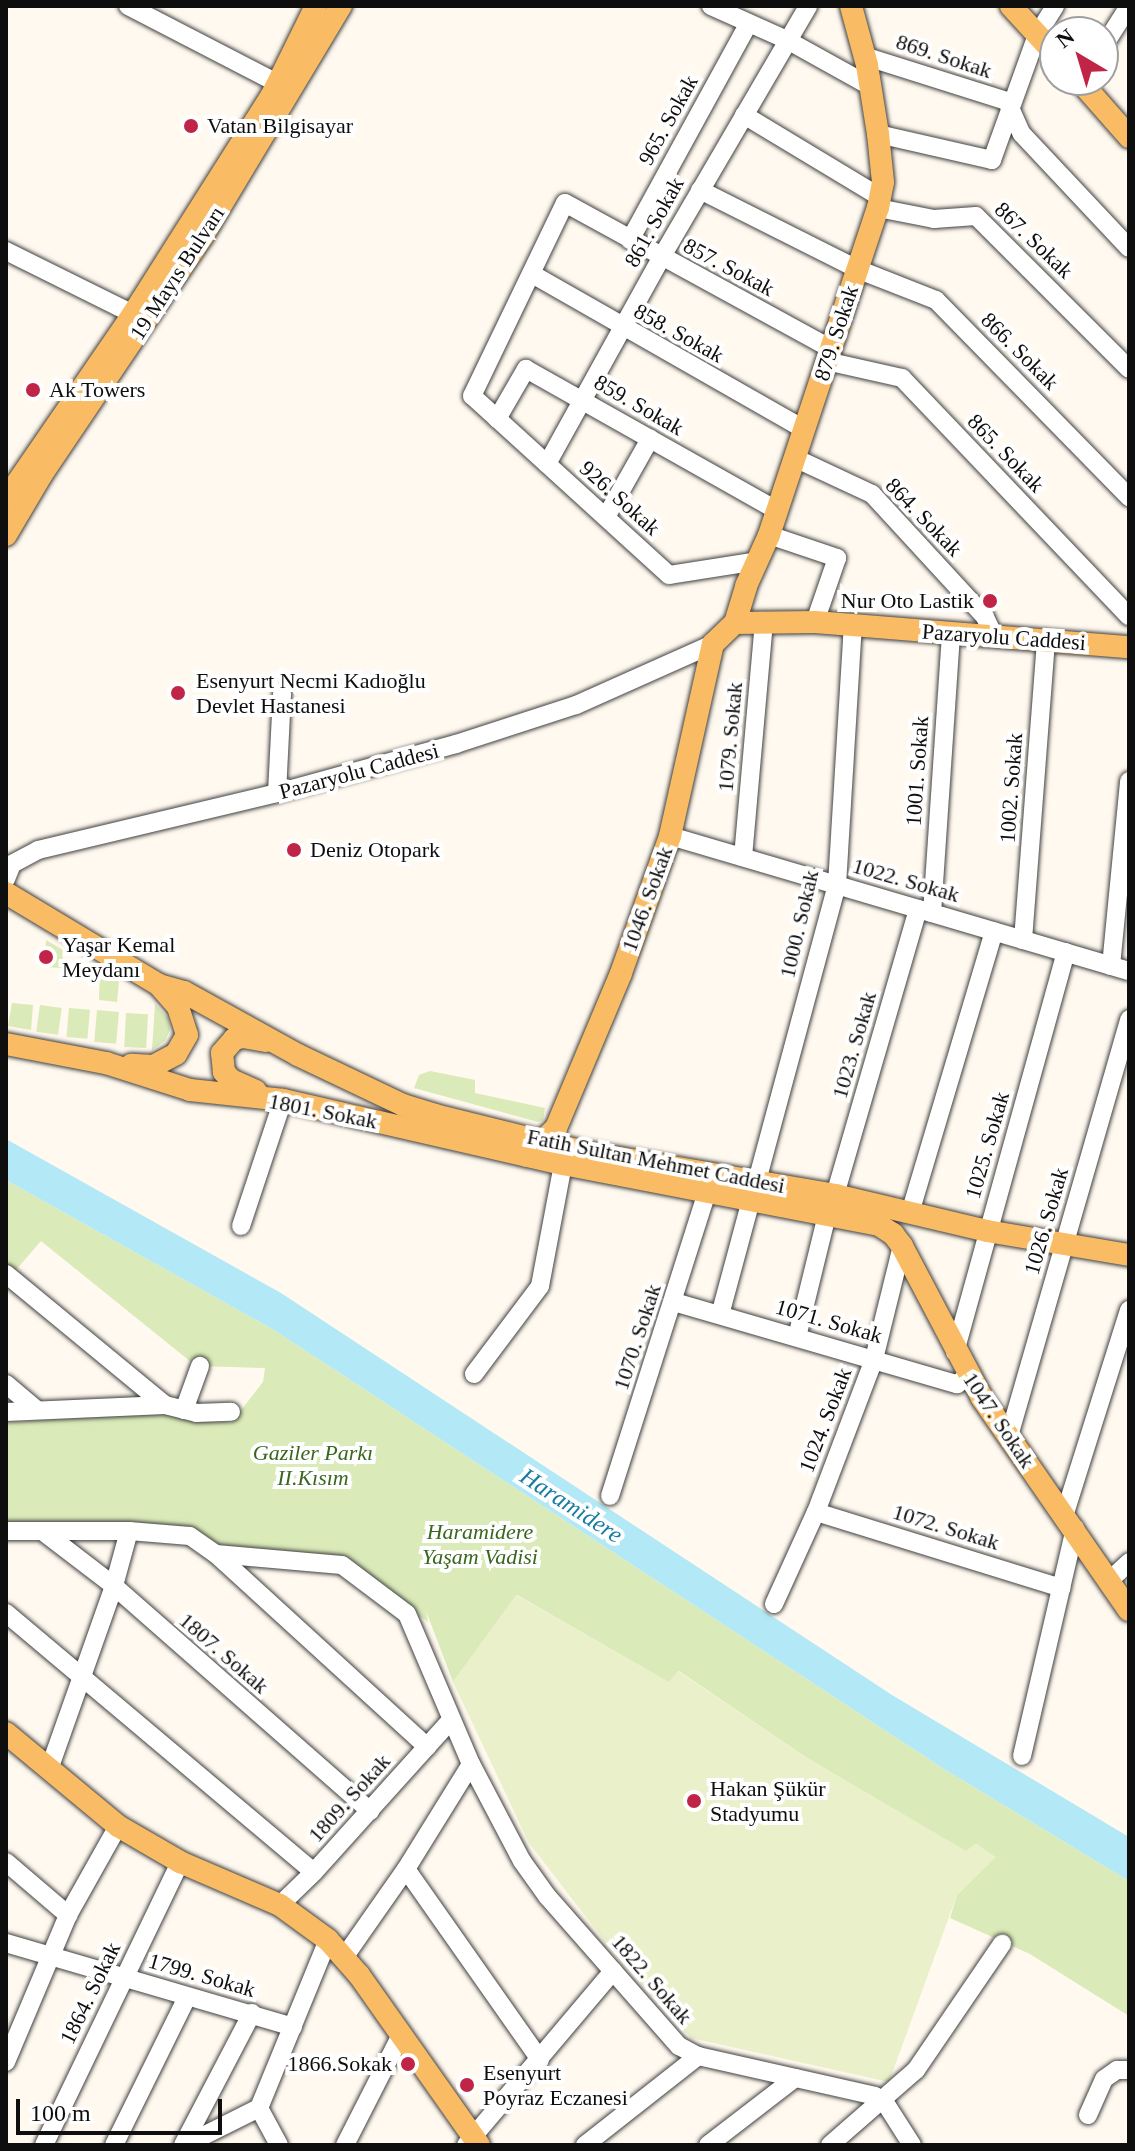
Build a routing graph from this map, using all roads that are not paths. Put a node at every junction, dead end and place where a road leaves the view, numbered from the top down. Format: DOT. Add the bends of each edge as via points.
graph roads {
  1 [pos="128,6"];
  2 [pos="316,6"];
  3 [pos="341,6"];
  4 [pos="711,6"];
  5 [pos="808,6"];
  6 [pos="851,6"];
  7 [pos="1011,6"];
  8 [pos="1055,6"];
  9 [pos="749,23"];
  10 [pos="1037,35"];
  11 [pos="787,40"];
  12 [pos="864,56"];
  13 [pos="277,83"];
  14 [pos="870,86"];
  15 [pos="1094,96"];
  16 [pos="1010,112"];
  17 [pos="744,115"];
  18 [pos="878,134"];
  19 [pos="1129,137"];
  20 [pos="700,190"];
  21 [pos="879,203"];
  22 [pos="630,240"];
  23 [pos="1129,248"];
  24 [pos="6,251"];
  25 [pos="661,258"];
  26 [pos="857,269"];
  27 [pos="532,274"];
  28 [pos="133,314"];
  29 [pos="622,329"];
  30 [pos="828,354"];
  31 [pos="1129,369"];
  32 [pos="584,401"];
  33 [pos="497,419"];
  34 [pos="805,430"];
  35 [pos="650,439"];
  36 [pos="797,459"];
  37 [pos="547,464"];
  38 [pos="9,487"];
  39 [pos="1129,497"];
  40 [pos="778,511"];
  41 [pos="606,517"];
  42 [pos="6,535"];
  43 [pos="769,535"];
  44 [pos="758,561"];
  45 [pos="1129,616"];
  46 [pos="764,621"];
  47 [pos="815,622"];
  48 [pos="735,623"];
  49 [pos="853,625"];
  50 [pos="951,633"];
  51 [pos="994,636"];
  52 [pos="1046,639"];
  53 [pos="713,644"];
  54 [pos="1129,647"];
  55 [pos="282,693"];
  56 [pos="1129,781"];
  57 [pos="277,793"];
  58 [pos="670,836"];
  59 [pos="743,857"];
  60 [pos="837,885"];
  61 [pos="9,888"];
  62 [pos="925,911"];
  63 [pos="994,931"];
  64 [pos="1023,940"];
  65 [pos="1066,952"];
  66 [pos="1120,968"];
  67 [pos="159,985"];
  68 [pos="1129,1019"];
  69 [pos="6,1044"];
  70 [pos="279,1045"];
  71 [pos="106,1063"];
  72 [pos="283,1100"];
  73 [pos="538,1152"];
  74 [pos="563,1164"];
  75 [pos="754,1190"];
  76 [pos="707,1192"];
  77 [pos="831,1205"];
  78 [pos="910,1213"];
  79 [pos="879,1225"];
  80 [pos="241,1226"];
  81 [pos="987,1231"];
  82 [pos="1064,1244"];
  83 [pos="902,1246"];
  84 [pos="1129,1255"];
  85 [pos="6,1274"];
  86 [pos="674,1302"];
  87 [pos="1129,1310"];
  88 [pos="720,1315"];
  89 [pos="797,1337"];
  90 [pos="955,1352"];
  91 [pos="874,1359"];
  92 [pos="200,1366"];
  93 [pos="474,1374"];
  94 [pos="968,1376"];
  95 [pos="6,1384"];
  96 [pos="165,1405"];
  97 [pos="36,1409"];
  98 [pos="184,1410"];
  99 [pos="6,1412"];
  100 [pos="231,1412"];
  101 [pos="1009,1436"];
  102 [pos="610,1496"];
  103 [pos="816,1512"];
  104 [pos="1070,1521"];
  105 [pos="6,1531"];
  106 [pos="129,1531"];
  107 [pos="45,1533"];
  108 [pos="216,1554"];
  109 [pos="1129,1562"];
  110 [pos="1110,1580"];
  111 [pos="114,1586"];
  112 [pos="1061,1588"];
  113 [pos="774,1604"];
  114 [pos="1129,1610"];
  115 [pos="6,1613"];
  116 [pos="82,1678"];
  117 [pos="451,1720"];
  118 [pos="6,1733"];
  119 [pos="427,1747"];
  120 [pos="1022,1756"];
  121 [pos="471,1764"];
  122 [pos="49,1770"];
  123 [pos="370,1811"];
  124 [pos="118,1826"];
  125 [pos="6,1862"];
  126 [pos="180,1862"];
  127 [pos="406,1869"];
  128 [pos="314,1872"];
  129 [pos="280,1905"];
  130 [pos="68,1915"];
  131 [pos="328,1940"];
  132 [pos="6,1943"];
  133 [pos="1002,1944"];
  134 [pos="53,1956"];
  135 [pos="345,1956"];
  136 [pos="613,1971"];
  137 [pos="124,1977"];
  138 [pos="187,1997"];
  139 [pos="252,2013"];
  140 [pos="293,2027"];
  141 [pos="401,2035"];
  142 [pos="698,2056"];
  143 [pos="540,2060"];
  144 [pos="6,2062"];
  145 [pos="1129,2070"];
  146 [pos="795,2078"];
  147 [pos="884,2101"];
  148 [pos="259,2108"];
  149 [pos="1088,2115"];
  150 [pos="472,2142"];
  151 [pos="44,2145"];
  152 [pos="114,2145"];
  153 [pos="184,2145"];
  154 [pos="279,2145"];
  155 [pos="345,2145"];
  156 [pos="585,2145"];
  157 [pos="708,2145"];
  158 [pos="830,2145"];
  159 [pos="912,2145"];
  1 -- 13 [label="street"];
  2 -- 13 [label="main road, 19 Mayıs Bulvarı"];
  3 -- 42 [label="main road, 19 Mayıs Bulvarı" via="202,237"];
  4 -- 9 [label="street"];
  5 -- 11 [label="street, 861. Sokak"];
  6 -- 12 [label="main road, 879. Sokak"];
  7 -- 10 [label="main road"];
  8 -- 10 [label="street"];
  9 -- 11 [label="street"];
  9 -- 22 [label="street, 965. Sokak"];
  10 -- 16 [label="street"];
  11 -- 14 [label="street"];
  11 -- 17 [label="street, 861. Sokak"];
  12 -- 14 [label="main road, 879. Sokak"];
  12 -- 16 [label="street, 869. Sokak" via="1007,101"];
  13 -- 28 [label="main road, 19 Mayıs Bulvarı"];
  14 -- 18 [label="main road, 879. Sokak"];
  15 -- 19 [label="main road"];
  16 -- 18 [label="street" via="992,160"];
  16 -- 23 [label="street, 869. Sokak" via="1022,134"];
  17 -- 20 [label="street, 861. Sokak"];
  17 -- 21 [label="street, 867. Sokak"];
  18 -- 21 [label="main road, 879. Sokak" via="883,182"];
  20 -- 25 [label="street, 861. Sokak"];
  20 -- 26 [label="street, 866. Sokak"];
  21 -- 26 [label="main road, 879. Sokak"];
  21 -- 31 [label="street, 867. Sokak" via="934,219 976,216"];
  22 -- 25 [label="street, 857. Sokak"];
  22 -- 27 [label="street, 857. Sokak" via="565,203"];
  24 -- 28 [label="street"];
  25 -- 29 [label="street, 861. Sokak"];
  25 -- 30 [label="street, 857. Sokak"];
  26 -- 30 [label="main road, 879. Sokak"];
  26 -- 39 [label="street, 866. Sokak" via="936,300"];
  27 -- 29 [label="street, 858. Sokak"];
  27 -- 33 [label="street, 926. Sokak" via="472,396"];
  28 -- 38 [label="main road, 19 Mayıs Bulvarı"];
  29 -- 32 [label="street, 861. Sokak"];
  29 -- 34 [label="street, 858. Sokak"];
  30 -- 34 [label="main road, 879. Sokak"];
  30 -- 45 [label="street, 865. Sokak" via="902,378"];
  32 -- 33 [label="street, 859. Sokak" via="526,369"];
  32 -- 35 [label="street, 859. Sokak"];
  32 -- 37 [label="street, 861. Sokak"];
  33 -- 37 [label="street, 926. Sokak"];
  34 -- 36 [label="main road, 879. Sokak"];
  35 -- 40 [label="street, 859. Sokak"];
  35 -- 41 [label="street"];
  36 -- 40 [label="main road, 879. Sokak"];
  36 -- 51 [label="street, 864. Sokak" via="872,494 985,617"];
  37 -- 41 [label="street, 926. Sokak"];
  40 -- 43 [label="main road, 879. Sokak"];
  41 -- 44 [label="street, 926. Sokak" via="669,575"];
  43 -- 44 [label="main road, 879. Sokak"];
  43 -- 47 [label="street" via="837,558"];
  44 -- 48 [label="main road, 879. Sokak"];
  46 -- 47 [label="main road, Pazaryolu Caddesi"];
  46 -- 48 [label="main road, Pazaryolu Caddesi"];
  46 -- 59 [label="street, 1079. Sokak"];
  47 -- 49 [label="main road, Pazaryolu Caddesi"];
  48 -- 53 [label="main road, 879. Sokak"];
  49 -- 50 [label="main road, Pazaryolu Caddesi"];
  49 -- 60 [label="street, 1000. Sokak"];
  50 -- 51 [label="main road, Pazaryolu Caddesi"];
  50 -- 62 [label="street, 1001. Sokak"];
  51 -- 52 [label="main road, Pazaryolu Caddesi"];
  52 -- 54 [label="main road, Pazaryolu Caddesi"];
  52 -- 64 [label="street, 1002. Sokak"];
  53 -- 57 [label="street, Pazaryolu Caddesi" via="576,705"];
  53 -- 58 [label="main road, 1046. Sokak"];
  55 -- 57 [label="street"];
  56 -- 66 [label="street"];
  57 -- 61 [label="street, Pazaryolu Caddesi" via="38,850 12,864"];
  58 -- 59 [label="street, 1022. Sokak"];
  58 -- 73 [label="main road, 1046. Sokak" via="621,973 556,1128"];
  59 -- 60 [label="street, 1022. Sokak"];
  60 -- 62 [label="street, 1022. Sokak"];
  60 -- 75 [label="street, 1000. Sokak"];
  61 -- 67 [label="main road"];
  62 -- 63 [label="street, 1022. Sokak"];
  62 -- 77 [label="street, 1023. Sokak"];
  63 -- 64 [label="street, 1022. Sokak"];
  63 -- 78 [label="street"];
  64 -- 65 [label="street, 1022. Sokak"];
  65 -- 66 [label="street, 1022. Sokak"];
  65 -- 81 [label="street, 1025. Sokak"];
  67 -- 70 [label="main road, Fatih Sultan Mehmet Caddesi" via="184,992"];
  67 -- 71 [label="main road" via="187,1025 183,1045 153,1066"];
  68 -- 82 [label="street, 1026. Sokak"];
  69 -- 71 [label="main road"];
  70 -- 72 [label="main road" via="243,1037 227,1045 221,1062 231,1080"];
  70 -- 73 [label="main road, Fatih Sultan Mehmet Caddesi" via="403,1105"];
  71 -- 72 [label="main road, 1801. Sokak" via="190,1090"];
  72 -- 73 [label="main road, 1801. Sokak"];
  72 -- 80 [label="street"];
  73 -- 74 [label="main road, Fatih Sultan Mehmet Caddesi"];
  73 -- 75 [label="main road, Fatih Sultan Mehmet Caddesi" via="584,1152"];
  74 -- 76 [label="main road, Fatih Sultan Mehmet Caddesi"];
  74 -- 93 [label="street" via="540,1286"];
  75 -- 76 [label="main road, Fatih Sultan Mehmet Caddesi"];
  75 -- 77 [label="main road, Fatih Sultan Mehmet Caddesi"];
  75 -- 88 [label="street, 1000. Sokak"];
  76 -- 86 [label="street, 1070. Sokak"];
  77 -- 78 [label="main road, Fatih Sultan Mehmet Caddesi"];
  77 -- 79 [label="main road, Fatih Sultan Mehmet Caddesi"];
  77 -- 89 [label="street, 1023. Sokak"];
  78 -- 81 [label="main road, Fatih Sultan Mehmet Caddesi"];
  79 -- 83 [label="main road, 1047. Sokak"];
  81 -- 82 [label="main road, Fatih Sultan Mehmet Caddesi"];
  81 -- 90 [label="street, 1025. Sokak"];
  82 -- 84 [label="main road, Fatih Sultan Mehmet Caddesi"];
  82 -- 101 [label="street, 1026. Sokak"];
  83 -- 90 [label="main road, 1047. Sokak"];
  83 -- 91 [label="street, 1024. Sokak"];
  85 -- 96 [label="street"];
  86 -- 88 [label="street, 1071. Sokak"];
  86 -- 102 [label="street, 1070. Sokak"];
  87 -- 104 [label="street"];
  88 -- 89 [label="street, 1071. Sokak"];
  89 -- 91 [label="street, 1071. Sokak"];
  90 -- 94 [label="main road, 1047. Sokak"];
  91 -- 94 [label="street, 1071. Sokak" via="957,1384"];
  91 -- 103 [label="street, 1024. Sokak"];
  92 -- 98 [label="street"];
  94 -- 101 [label="main road, 1047. Sokak"];
  95 -- 97 [label="street"];
  96 -- 97 [label="street"];
  96 -- 98 [label="street"];
  97 -- 99 [label="street"];
  98 -- 100 [label="street"];
  101 -- 104 [label="main road, 1047. Sokak"];
  103 -- 112 [label="street, 1072. Sokak"];
  103 -- 113 [label="street, 1024. Sokak"];
  104 -- 110 [label="main road, 1047. Sokak"];
  104 -- 112 [label="street"];
  105 -- 107 [label="street"];
  106 -- 107 [label="street"];
  106 -- 108 [label="street" via="190,1536"];
  106 -- 111 [label="street"];
  107 -- 111 [label="street, 1807. Sokak"];
  108 -- 117 [label="street, 1822. Sokak" via="342,1565 407,1614"];
  108 -- 119 [label="street"];
  109 -- 110 [label="street"];
  110 -- 114 [label="main road, 1047. Sokak"];
  111 -- 116 [label="street"];
  111 -- 123 [label="street, 1807. Sokak"];
  112 -- 120 [label="street"];
  115 -- 116 [label="street"];
  116 -- 122 [label="street"];
  116 -- 128 [label="street"];
  117 -- 119 [label="street, 1809. Sokak"];
  117 -- 121 [label="street, 1822. Sokak"];
  118 -- 122 [label="main road"];
  119 -- 123 [label="street, 1809. Sokak"];
  121 -- 127 [label="street"];
  121 -- 136 [label="street, 1822. Sokak" via="522,1861"];
  122 -- 124 [label="main road"];
  123 -- 128 [label="street, 1809. Sokak"];
  124 -- 126 [label="main road"];
  124 -- 130 [label="street"];
  125 -- 130 [label="street"];
  126 -- 129 [label="main road"];
  126 -- 137 [label="street, 1864. Sokak"];
  127 -- 135 [label="street"];
  127 -- 143 [label="street"];
  128 -- 129 [label="street, 1809. Sokak"];
  129 -- 131 [label="main road"];
  130 -- 134 [label="street"];
  131 -- 135 [label="main road"];
  131 -- 140 [label="street"];
  132 -- 134 [label="street, 1799. Sokak"];
  133 -- 147 [label="street" via="934,2049"];
  134 -- 137 [label="street, 1799. Sokak"];
  134 -- 144 [label="street"];
  135 -- 141 [label="main road"];
  136 -- 142 [label="street, 1822. Sokak" via="679,2046"];
  136 -- 143 [label="street"];
  137 -- 138 [label="street, 1799. Sokak"];
  137 -- 151 [label="street, 1864. Sokak"];
  138 -- 139 [label="street, 1799. Sokak"];
  138 -- 152 [label="street"];
  139 -- 140 [label="street, 1799. Sokak"];
  139 -- 153 [label="street"];
  140 -- 148 [label="street"];
  141 -- 150 [label="main road"];
  141 -- 155 [label="street"];
  142 -- 146 [label="street, 1822. Sokak"];
  142 -- 156 [label="street"];
  143 -- 150 [label="street"];
  145 -- 149 [label="street" via="1117,2070 1104,2079"];
  146 -- 147 [label="street, 1822. Sokak"];
  146 -- 157 [label="street"];
  147 -- 158 [label="street"];
  147 -- 159 [label="street"];
  148 -- 153 [label="street"];
  148 -- 154 [label="street"];
}
